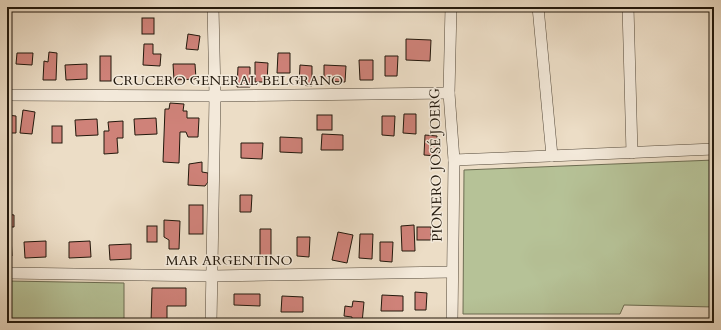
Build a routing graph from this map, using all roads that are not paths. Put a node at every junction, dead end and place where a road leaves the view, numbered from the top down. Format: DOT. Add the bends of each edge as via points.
graph roads {
  1 [pos="213,7"];
  2 [pos="452,7"];
  3 [pos="538,7"];
  4 [pos="628,7"];
  5 [pos="449,93"];
  6 [pos="7,95"];
  7 [pos="215,96"];
  8 [pos="714,149"];
  9 [pos="632,153"];
  10 [pos="552,156"];
  11 [pos="454,160"];
  12 [pos="7,272"];
  13 [pos="452,272"];
  14 [pos="211,276"];
  15 [pos="211,323"];
  16 [pos="452,323"];
  1 -- 7 [label="street"];
  2 -- 5 [label="street, PIONERO JOSÉ JOERG"];
  3 -- 10 [label="street"];
  4 -- 9 [label="street"];
  5 -- 7 [label="street, CRUCERO GENERAL BELGRANO"];
  5 -- 11 [label="street, PIONERO JOSÉ JOERG"];
  6 -- 7 [label="street, CRUCERO GENERAL BELGRANO"];
  7 -- 14 [label="street"];
  8 -- 9 [label="street"];
  9 -- 10 [label="street"];
  10 -- 11 [label="street"];
  11 -- 13 [label="street, PIONERO JOSÉ JOERG"];
  12 -- 14 [label="street, MAR ARGENTINO"];
  13 -- 14 [label="street, MAR ARGENTINO"];
  13 -- 16 [label="street, PIONERO JOSÉ JOERG"];
  14 -- 15 [label="street"];
}
